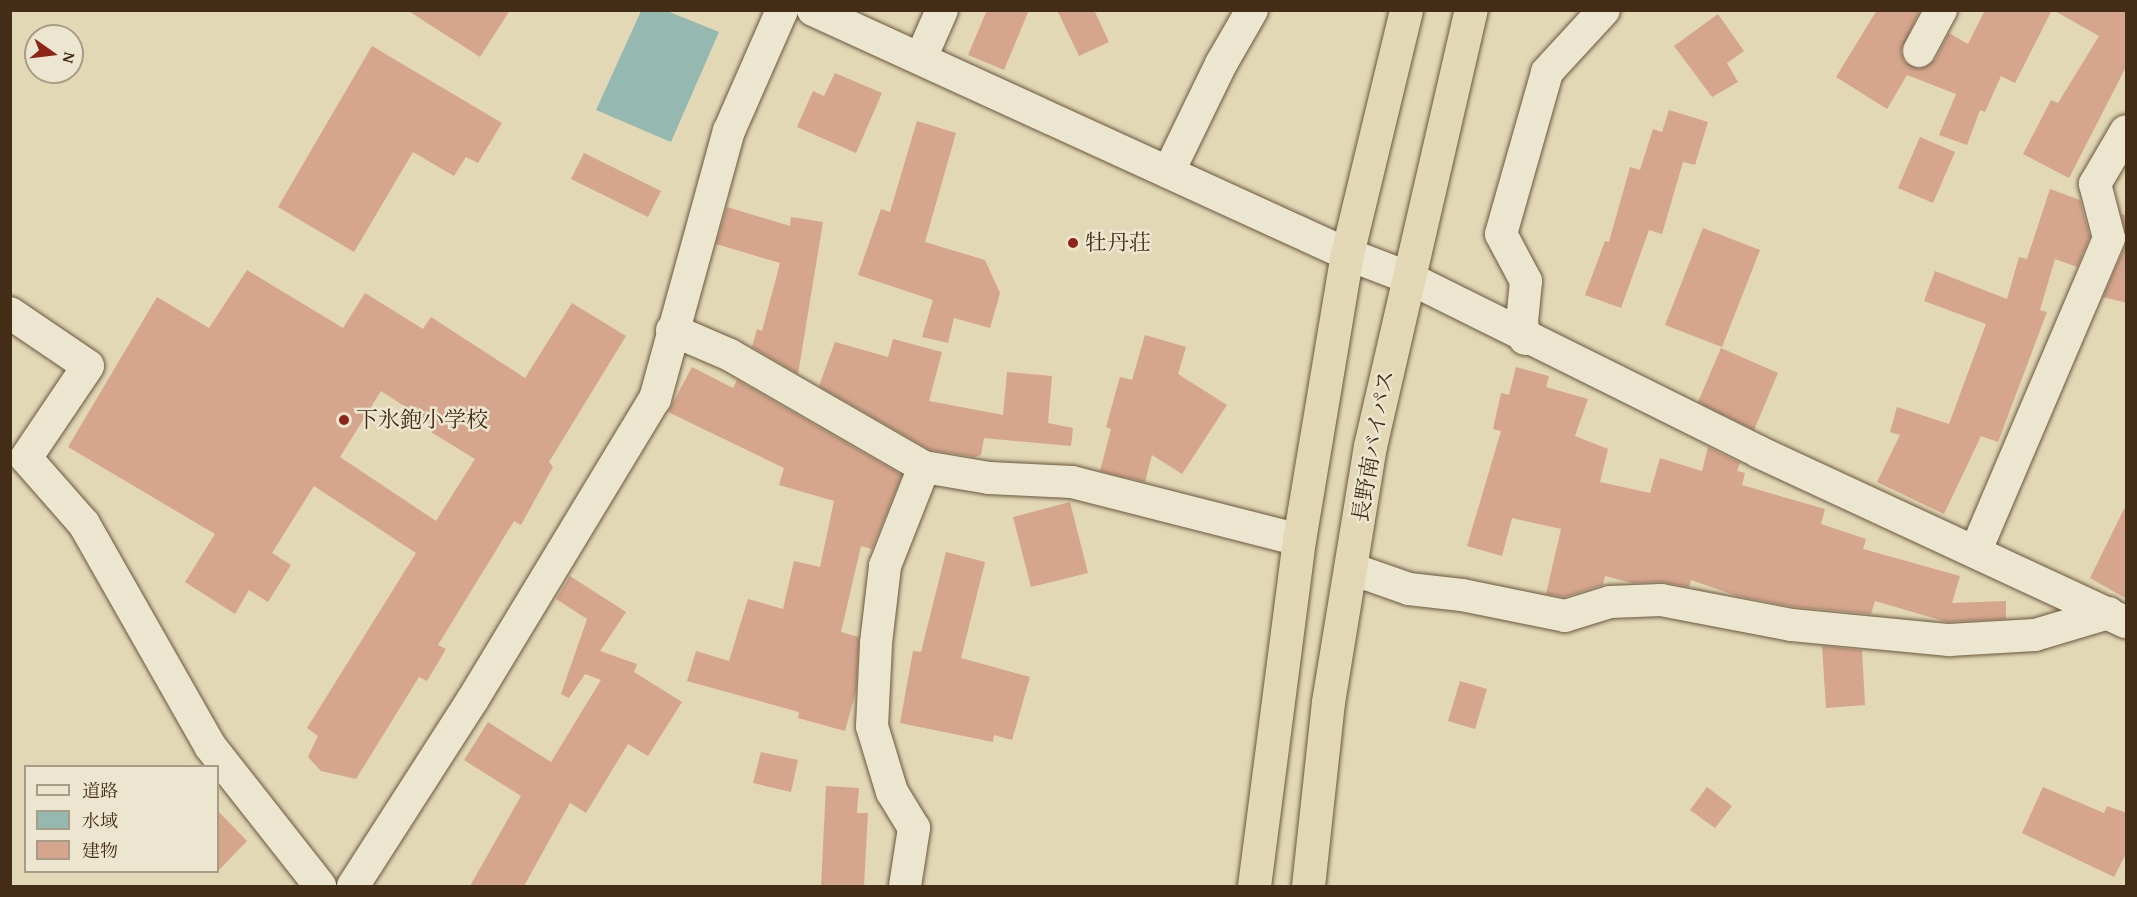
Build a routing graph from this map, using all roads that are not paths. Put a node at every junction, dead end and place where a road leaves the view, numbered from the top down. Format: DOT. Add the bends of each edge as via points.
graph roads {
  1 [pos="782,10"];
  2 [pos="813,10"];
  3 [pos="942,10"];
  4 [pos="1252,10"];
  5 [pos="1406,10"];
  6 [pos="1471,10"];
  7 [pos="1604,10"];
  8 [pos="1941,10"];
  9 [pos="1918,51"];
  10 [pos="921,58"];
  11 [pos="2127,131"];
  12 [pos="1168,171"];
  13 [pos="1347,254"];
  14 [pos="1407,277"];
  15 [pos="10,314"];
  16 [pos="672,330"];
  17 [pos="1525,339"];
  18 [pos="924,467"];
  19 [pos="1299,540"];
  20 [pos="1976,550"];
  21 [pos="1352,569"];
  22 [pos="2118,617"];
  23 [pos="320,886"];
  24 [pos="353,886"];
  25 [pos="905,886"];
  26 [pos="1254,886"];
  27 [pos="1308,886"];
  1 -- 16 [label="street" via="729,131"];
  2 -- 10 [label="street"];
  3 -- 10 [label="street"];
  4 -- 12 [label="street"];
  5 -- 13 [label="highway"];
  6 -- 14 [label="highway, 長野南バイパス"];
  7 -- 17 [label="street" via="1547,72 1501,234 1526,281 1522,322"];
  8 -- 9 [label="street"];
  10 -- 12 [label="street"];
  11 -- 20 [label="street" via="2095,184 2109,238"];
  12 -- 13 [label="street"];
  13 -- 14 [label="street"];
  13 -- 19 [label="highway"];
  14 -- 17 [label="street"];
  14 -- 21 [label="highway, 長野南バイパス" via="1370,446"];
  15 -- 23 [label="street" via="88,366 26,458 84,524 210,746"];
  16 -- 18 [label="street" via="730,355"];
  16 -- 24 [label="street" via="655,399 636,435"];
  17 -- 20 [label="street" via="1759,452"];
  18 -- 19 [label="street" via="990,478 1072,482"];
  18 -- 25 [label="street" via="885,566 872,726 892,792 914,828"];
  19 -- 26 [label="highway"];
  20 -- 22 [label="street"];
  21 -- 22 [label="street" via="1409,589 1462,595 1565,616 1610,602 1661,600 1792,625 1949,640 2035,635"];
  21 -- 27 [label="highway, 長野南バイパス" via="1328,702"];
}
